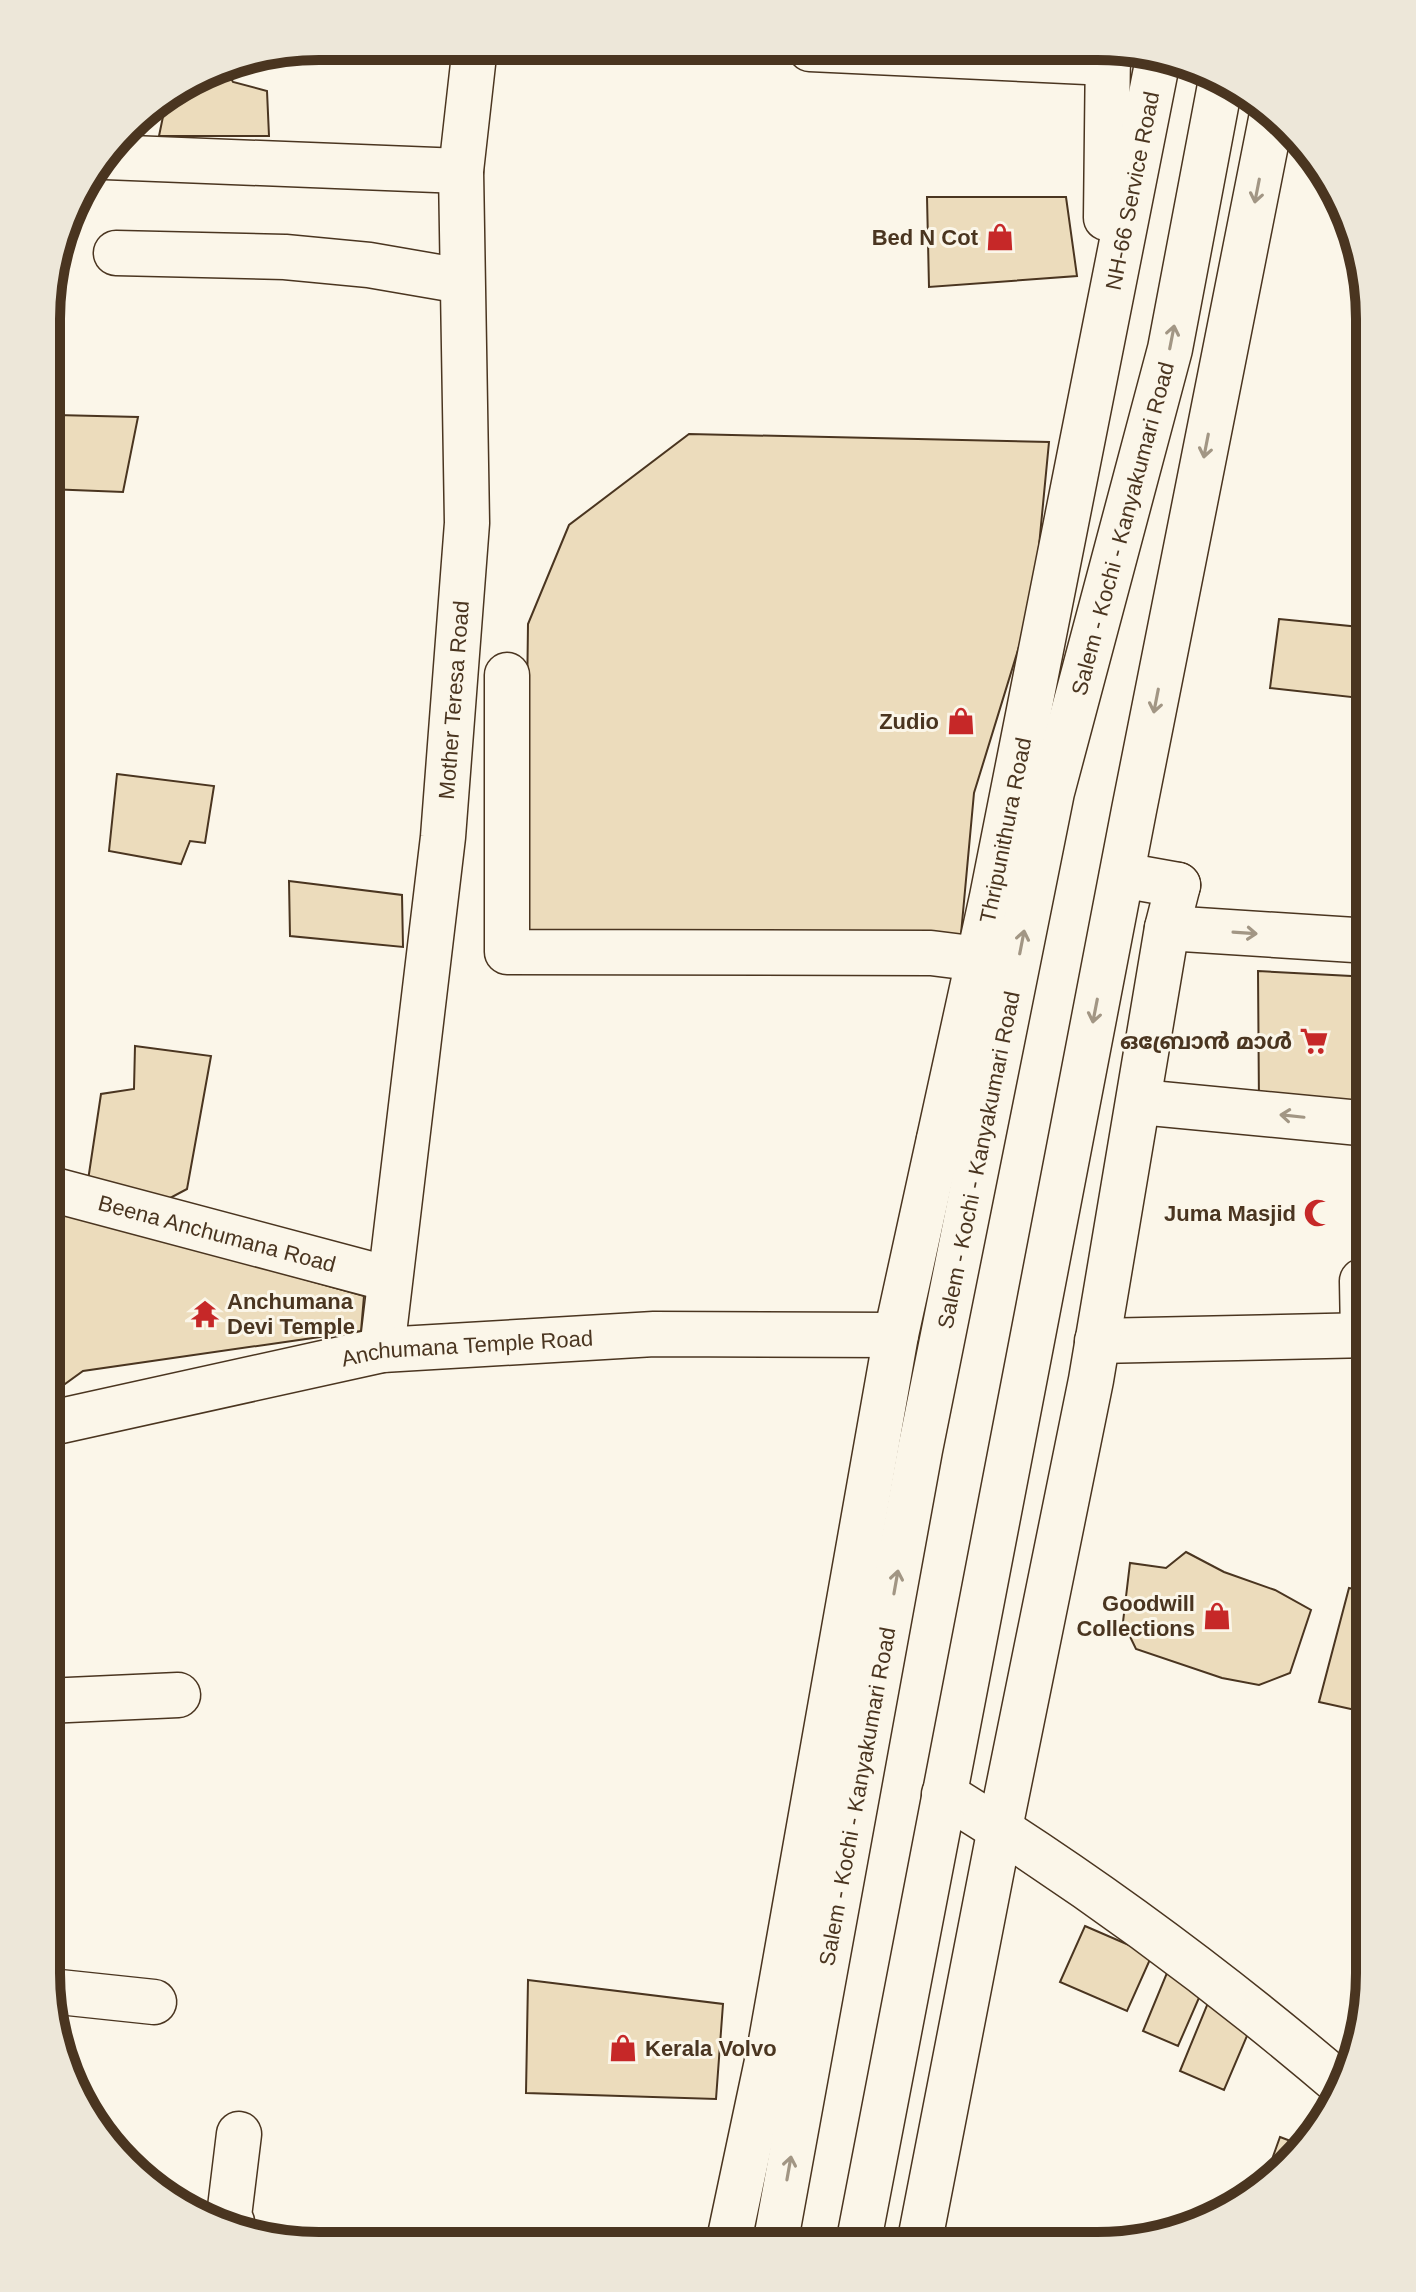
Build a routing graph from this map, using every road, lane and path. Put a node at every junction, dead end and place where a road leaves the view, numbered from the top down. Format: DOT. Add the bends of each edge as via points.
graph roads {
  1 [pos="473,60"];
  2 [pos="1108,61"];
  3 [pos="1156,67"];
  4 [pos="1219,91"];
  5 [pos="1269,127"];
  6 [pos="117,157"];
  7 [pos="461,171"];
  8 [pos="116,253"];
  9 [pos="462,281"];
  10 [pos="1104,323"];
  11 [pos="507,675"];
  12 [pos="1122,875"];
  13 [pos="1167,928"];
  14 [pos="1356,940"];
  15 [pos="979,959"];
  16 [pos="1140,1102"];
  17 [pos="1356,1123"];
  18 [pos="960,1143"];
  19 [pos="60,1191"];
  20 [pos="389,1279"];
  21 [pos="896,1335"];
  22 [pos="1355,1335"];
  23 [pos="1097,1341"];
  24 [pos="382,1350"];
  25 [pos="60,1421"];
  26 [pos="178,1695"];
  27 [pos="60,1700"];
  28 [pos="944,1794"];
  29 [pos="1000,1828"];
  30 [pos="61,1992"];
  31 [pos="154,2002"];
  32 [pos="1333,2078"];
  33 [pos="239,2134"];
  34 [pos="229,2215"];
  35 [pos="731,2232"];
  36 [pos="777,2232"];
  37 [pos="860,2232"];
  38 [pos="922,2232"];
  1 -- 7 [label="main road, Mother Teresa Road"];
  2 -- 10 [label="main road"];
  3 -- 10 [label="main road, NH-66 Service Road"];
  18 -- 4 [label="main road, Salem - Kochi - Kanyakumari Road, one-way" via="1170,349"];
  5 -- 12 [label="main road, one-way"];
  6 -- 7 [label="main road"];
  7 -- 9 [label="main road, Mother Teresa Road"];
  8 -- 9 [label="main road" via="285,257"];
  9 -- 20 [label="main road, Mother Teresa Road" via="467,523 443,837"];
  10 -- 15 [label="main road, Thripunithura Road"];
  11 -- 15 [label="main road" via="507,952 931,953"];
  12 -- 13 [label="main road" via="1178,885"];
  12 -- 28 [label="main road, one-way"];
  13 -- 14 [label="main road, one-way"];
  13 -- 16 [label="main road"];
  15 -- 18 [label="main road, Thripunithura Road"];
  17 -- 16 [label="main road, one-way"];
  16 -- 23 [label="main road"];
  18 -- 21 [label="main road, Thripunithura Road"];
  36 -- 18 [label="main road, Salem - Kochi - Kanyakumari Road, one-way" via="920,1450"];
  19 -- 20 [label="main road, Beena Anchumana Road"];
  20 -- 24 [label="main road, Mother Teresa Road"];
  21 -- 24 [label="main road, Anchumana Temple Road" via="654,1334"];
  21 -- 35 [label="main road, Thripunithura Road" via="770,2047"];
  22 -- 23 [label="main road"];
  23 -- 29 [label="main road"];
  24 -- 25 [label="main road, Anchumana Temple Road"];
  26 -- 27 [label="main road"];
  28 -- 29 [label="main road"];
  28 -- 37 [label="main road"];
  29 -- 32 [label="main road" via="1173,1948"];
  29 -- 38 [label="main road"];
  30 -- 31 [label="main road"];
  33 -- 34 [label="main road"];
}
